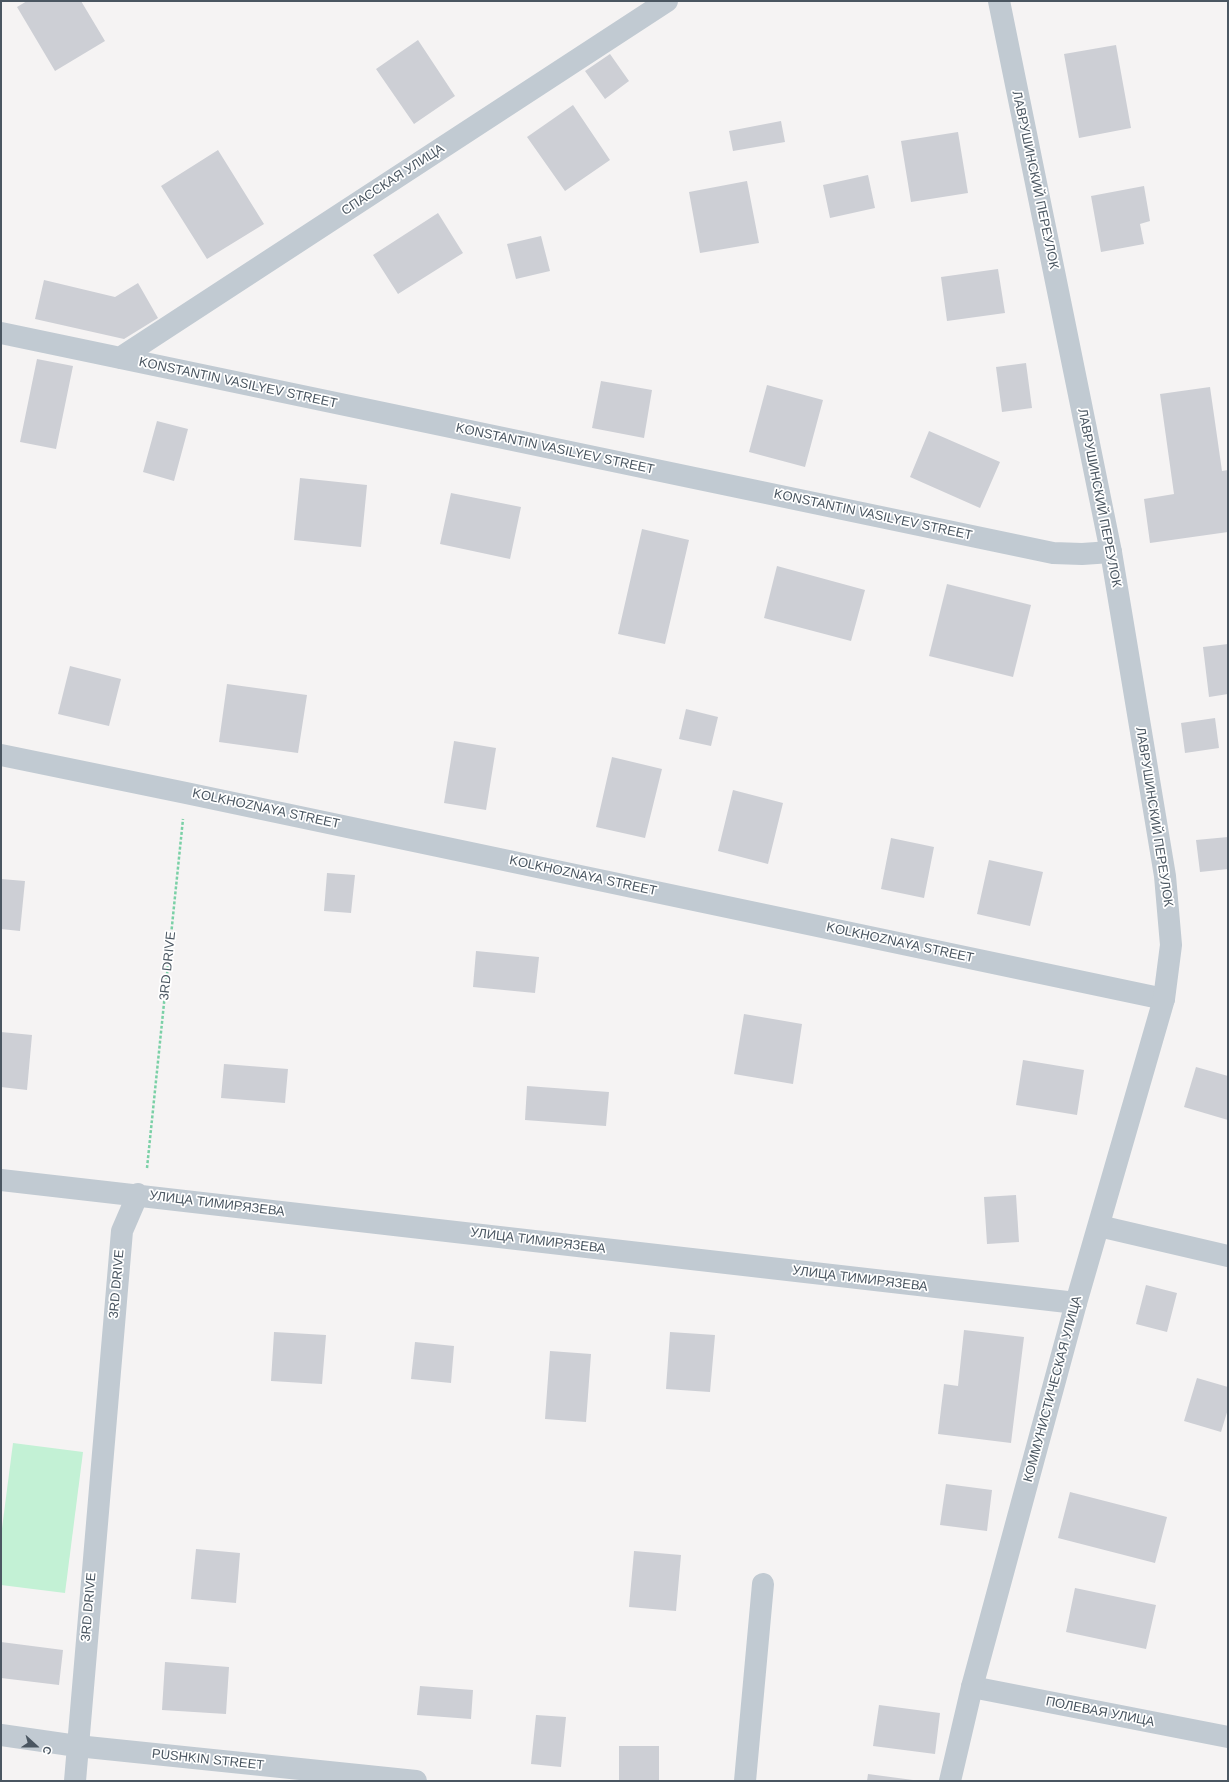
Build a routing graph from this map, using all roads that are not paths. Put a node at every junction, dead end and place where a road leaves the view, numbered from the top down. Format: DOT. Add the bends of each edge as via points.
graph roads {
  1 [pos="667,1"];
  2 [pos="999,1"];
  3 [pos="1,333"];
  4 [pos="120,358"];
  5 [pos="1111,552"];
  6 [pos="1,755"];
  7 [pos="1164,999"];
  8 [pos="1,1180"];
  9 [pos="138,1194"];
  10 [pos="1099,1226"];
  11 [pos="1228,1256"];
  12 [pos="1076,1303"];
  13 [pos="763,1584"];
  14 [pos="972,1687"];
  15 [pos="1,1736"];
  16 [pos="1228,1737"];
  17 [pos="77,1746"];
  18 [pos="75,1781"];
  19 [pos="416,1781"];
  20 [pos="745,1781"];
  21 [pos="950,1781"];
  1 -- 4 [label="street, СПАССКАЯ УЛИЦА"];
  2 -- 5 [label="street, ЛАВРУШИНСКИЙ ПЕРЕУЛОК"];
  3 -- 4 [label="street, KONSTANTIN VASILYEV STREET"];
  4 -- 5 [label="street, KONSTANTIN VASILYEV STREET" via="1053,553"];
  5 -- 7 [label="street, ЛАВРУШИНСКИЙ ПЕРЕУЛОК" via="1165,876 1171,944"];
  6 -- 7 [label="street, KOLKHOZNAYA STREET"];
  7 -- 10 [label="street, КОММУНИСТИЧЕСКАЯ УЛИЦА"];
  8 -- 9 [label="street, УЛИЦА ТИМИРЯЗЕВА"];
  9 -- 12 [label="street, УЛИЦА ТИМИРЯЗЕВА"];
  9 -- 17 [label="street, 3RD DRIVE" via="122,1231"];
  10 -- 11 [label="street"];
  10 -- 12 [label="street, КОММУНИСТИЧЕСКАЯ УЛИЦА"];
  12 -- 14 [label="street, КОММУНИСТИЧЕСКАЯ УЛИЦА"];
  13 -- 20 [label="street"];
  14 -- 16 [label="street, ПОЛЕВАЯ УЛИЦА"];
  14 -- 21 [label="street, КОММУНИСТИЧЕСКАЯ УЛИЦА"];
  15 -- 17 [label="street, PUSHKIN STREET"];
  17 -- 18 [label="street, 3RD DRIVE"];
  17 -- 19 [label="street, PUSHKIN STREET"];
}
